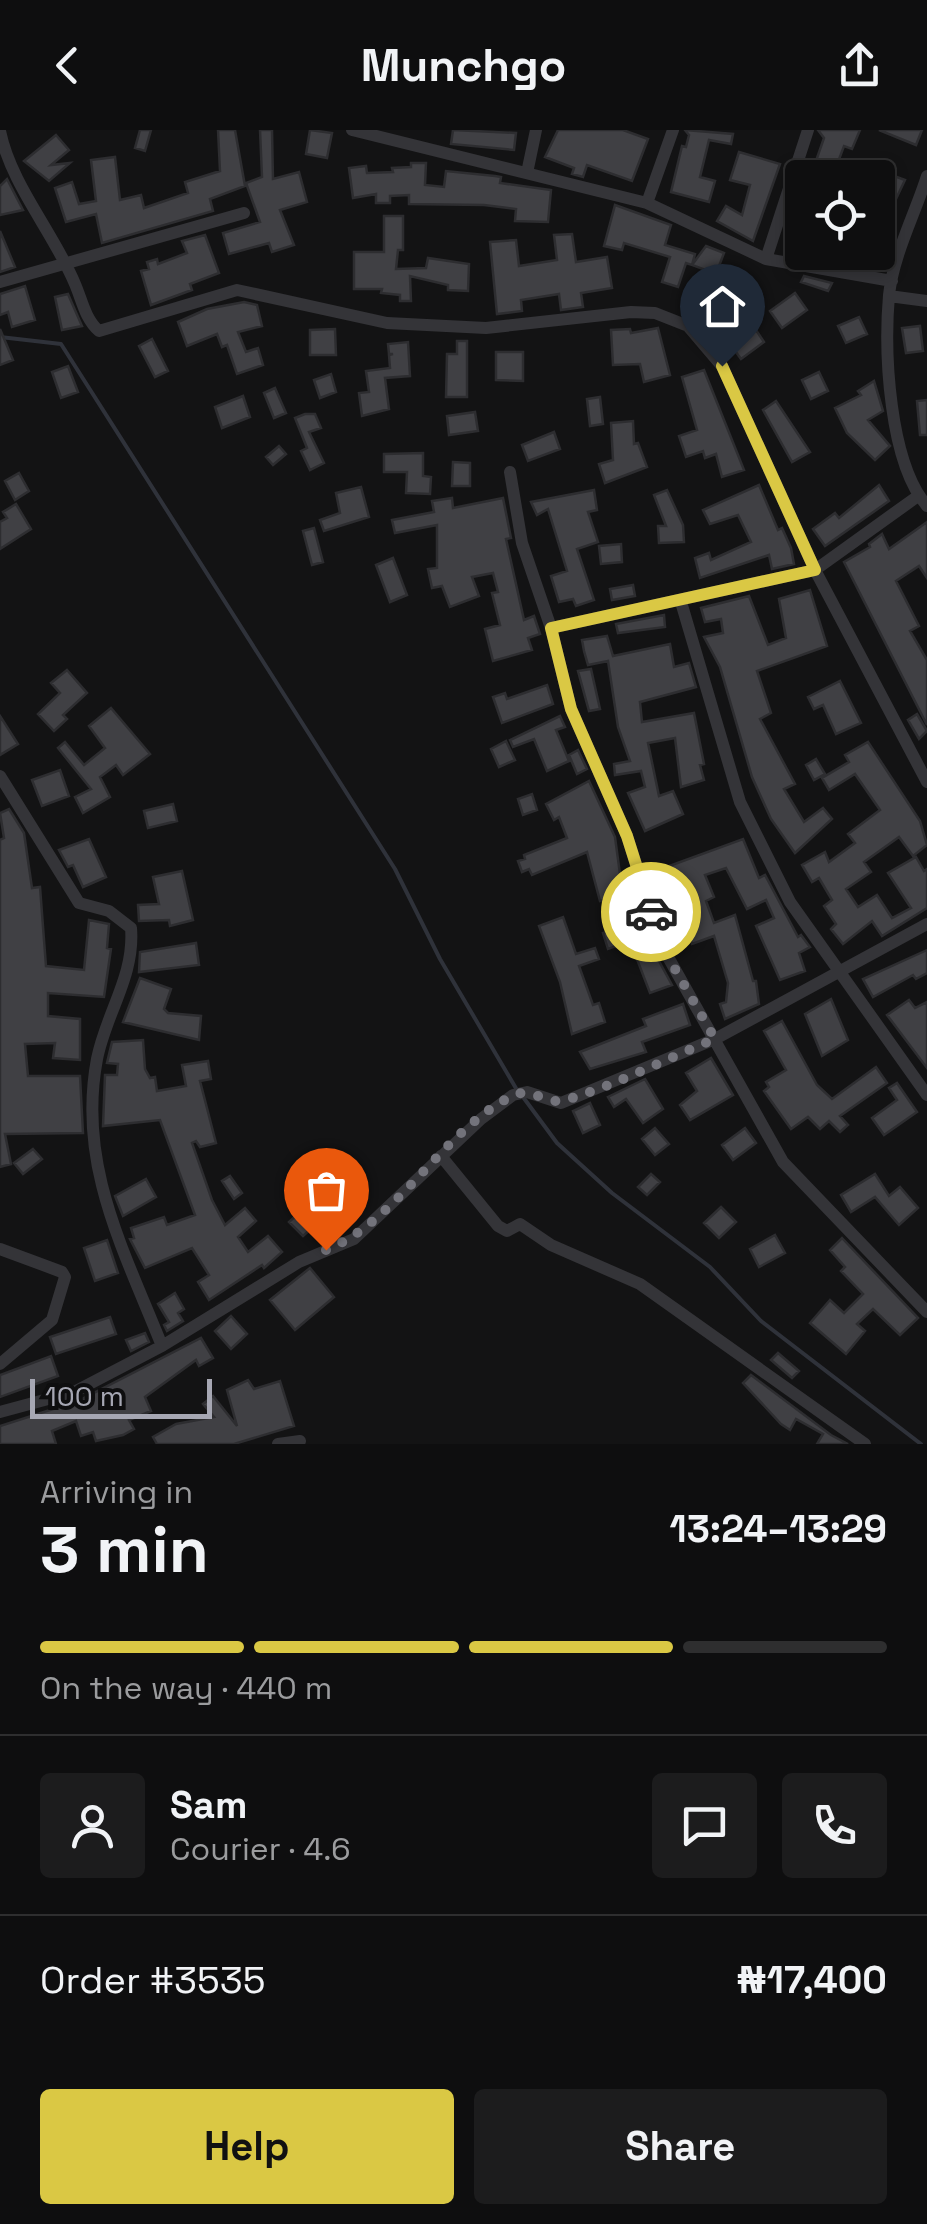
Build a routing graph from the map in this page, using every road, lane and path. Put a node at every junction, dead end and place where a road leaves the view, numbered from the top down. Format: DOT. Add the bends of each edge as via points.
graph roads {
  1 [pos="352,130"];
  2 [pos="536,130"];
  3 [pos="673,130"];
  4 [pos="808,130"];
  5 [pos="0,131"];
  6 [pos="526,173"];
  7 [pos="927,176"];
  8 [pos="647,203"];
  9 [pos="244,213"];
  10 [pos="766,260"];
  11 [pos="68,265"];
  12 [pos="0,282"];
  13 [pos="891,288"];
  14 [pos="927,302"];
  15 [pos="510,472"];
  16 [pos="923,501"];
  17 [pos="815,570"];
  18 [pos="681,602"];
  19 [pos="551,628"];
  20 [pos="0,776"];
  21 [pos="927,782"];
  22 [pos="927,924"];
  23 [pos="841,972"];
  24 [pos="715,1039"];
  25 [pos="927,1095"];
  26 [pos="441,1156"];
  27 [pos="0,1250"];
  28 [pos="927,1312"];
  29 [pos="162,1346"];
  30 [pos="0,1364"];
  31 [pos="0,1412"];
  32 [pos="300,1441"];
  33 [pos="278,1444"];
  34 [pos="865,1444"];
  1 -- 6 [label="street"];
  2 -- 6 [label="street"];
  3 -- 8 [label="street"];
  4 -- 10 [label="street"];
  5 -- 11 [label="street"];
  6 -- 8 [label="street"];
  7 -- 13 [label="street"];
  8 -- 10 [label="street"];
  9 -- 11 [label="street"];
  10 -- 13 [label="street"];
  11 -- 12 [label="street"];
  11 -- 17 [label="street" via="99,331 237,290 387,324 486,328 631,312 673,318 722,366"];
  13 -- 14 [label="street"];
  13 -- 16 [label="street" via="891,375 902,465"];
  15 -- 19 [label="street" via="522,543"];
  16 -- 17 [label="street"];
  17 -- 18 [label="street"];
  17 -- 21 [label="street"];
  18 -- 19 [label="street"];
  18 -- 23 [label="street" via="740,802 790,902"];
  19 -- 24 [label="street" via="571,709 627,836 663,948"];
  20 -- 29 [label="street" via="80,903 131,928 133,952 101,1039 90,1097 95,1170"];
  22 -- 23 [label="street"];
  23 -- 24 [label="street"];
  23 -- 25 [label="street"];
  24 -- 26 [label="street" via="560,1102 520,1094"];
  24 -- 28 [label="street" via="783,1162"];
  26 -- 29 [label="street" via="354,1239 299,1262"];
  26 -- 34 [label="street" via="498,1226 530,1227 551,1245 640,1284"];
  27 -- 30 [label="street" via="65,1278 52,1320"];
  29 -- 31 [label="street" via="74,1392"];
  32 -- 33 [label="street"];
}
